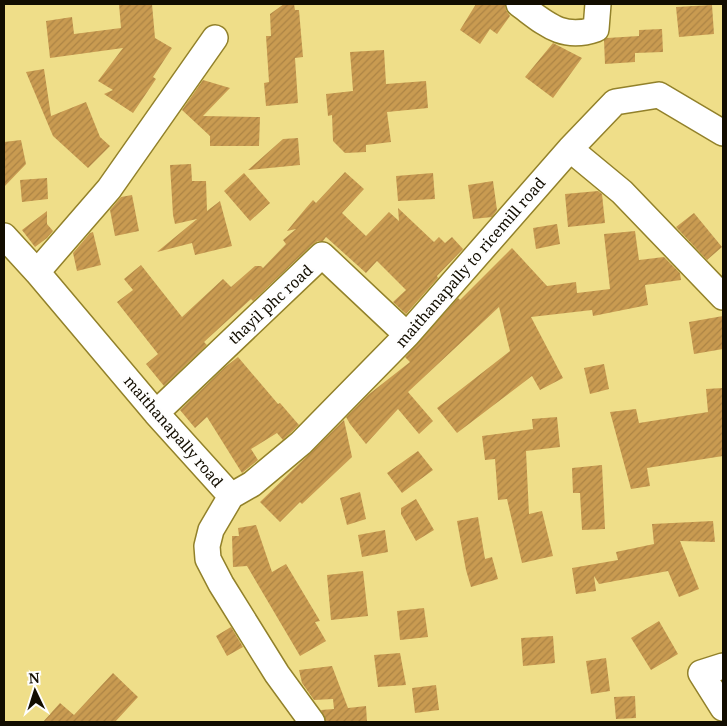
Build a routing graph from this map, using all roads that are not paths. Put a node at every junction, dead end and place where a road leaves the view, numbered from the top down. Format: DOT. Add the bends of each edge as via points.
graph roads {
  1 [pos="519,4"];
  2 [pos="598,4"];
  3 [pos="215,38"];
  4 [pos="723,133"];
  5 [pos="570,148"];
  6 [pos="4,236"];
  7 [pos="37,272"];
  8 [pos="723,297"];
  9 [pos="407,335"];
  10 [pos="156,413"];
  11 [pos="231,496"];
  12 [pos="723,666"];
  13 [pos="723,708"];
  14 [pos="312,722"];
  1 -- 2 [label="street" via="555,30 582,34 596,29"];
  3 -- 7 [label="street" via="109,189"];
  4 -- 5 [label="street, maithanapally to ricemill road" via="659,95 615,102"];
  5 -- 8 [label="street" via="622,192"];
  5 -- 9 [label="street, maithanapally to ricemill road"];
  6 -- 7 [label="street, maithanapally road"];
  7 -- 10 [label="street, maithanapally road"];
  9 -- 10 [label="street, thayil phc road" via="322,255"];
  9 -- 11 [label="street, maithanapally to ricemill road" via="301,443 252,484"];
  10 -- 11 [label="street, maithanapally road"];
  11 -- 14 [label="street, maithanapally road" via="211,530 208,559 277,674"];
  12 -- 13 [label="street" via="702,673"];
}
